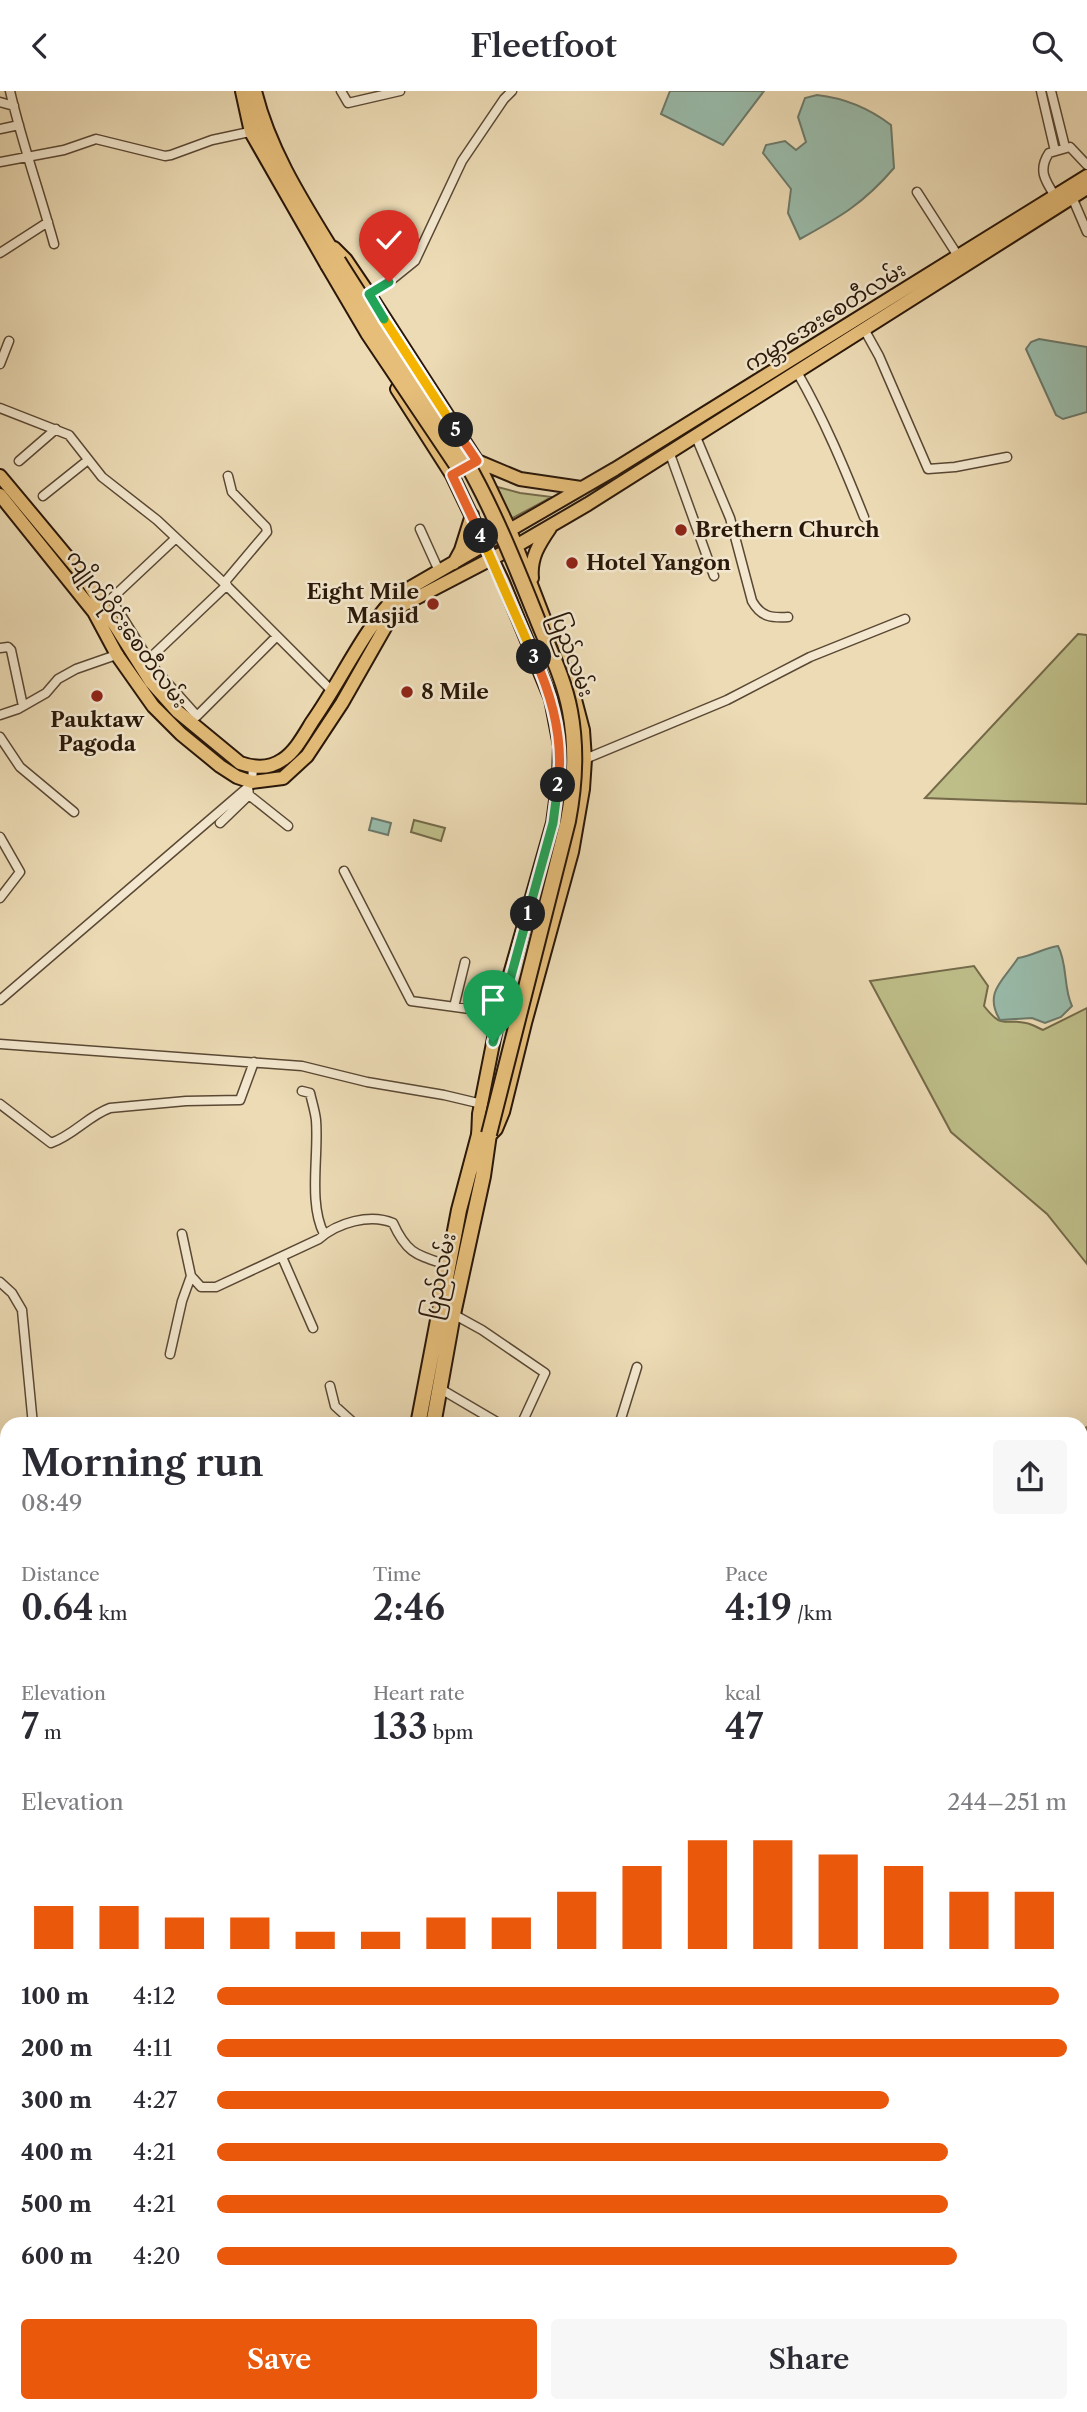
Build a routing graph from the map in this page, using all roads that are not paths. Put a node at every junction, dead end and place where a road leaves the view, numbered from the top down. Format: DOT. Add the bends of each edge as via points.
graph roads {
  1 [pos="10,91"];
  2 [pos="243,91"];
  3 [pos="254,91"];
  4 [pos="341,91"];
  5 [pos="400,91"];
  6 [pos="512,91"];
  7 [pos="1041,91"];
  8 [pos="1051,91"];
  9 [pos="502,95"];
  10 [pos="0,102"];
  11 [pos="14,106"];
  12 [pos="19,125"];
  13 [pos="0,129"];
  14 [pos="258,130"];
  15 [pos="1065,147"];
  16 [pos="1055,151"];
  17 [pos="26,157"];
  18 [pos="0,162"];
  19 [pos="1087,165"];
  20 [pos="1087,176"];
  21 [pos="1087,188"];
  22 [pos="917,192"];
  23 [pos="1072,197"];
  24 [pos="1057,200"];
  25 [pos="48,222"];
  26 [pos="1087,232"];
  27 [pos="317,237"];
  28 [pos="54,244"];
  29 [pos="0,253"];
  30 [pos="964,257"];
  31 [pos="369,294"];
  32 [pos="855,330"];
  33 [pos="9,341"];
  34 [pos="0,364"];
  35 [pos="797,372"];
  36 [pos="753,392"];
  37 [pos="0,408"];
  38 [pos="57,429"];
  39 [pos="696,437"];
  40 [pos="670,454"];
  41 [pos="1007,457"];
  42 [pos="88,460"];
  43 [pos="19,461"];
  44 [pos="477,461"];
  45 [pos="452,475"];
  46 [pos="0,476"];
  47 [pos="228,477"];
  48 [pos="581,488"];
  49 [pos="0,495"];
  50 [pos="43,496"];
  51 [pos="20,511"];
  52 [pos="472,515"];
  53 [pos="864,517"];
  54 [pos="553,525"];
  55 [pos="420,529"];
  56 [pos="510,530"];
  57 [pos="176,538"];
  58 [pos="485,544"];
  59 [pos="516,546"];
  60 [pos="491,559"];
  61 [pos="453,564"];
  62 [pos="439,571"];
  63 [pos="467,571"];
  64 [pos="714,576"];
  65 [pos="503,582"];
  66 [pos="225,584"];
  67 [pos="532,586"];
  68 [pos="788,617"];
  69 [pos="905,619"];
  70 [pos="277,636"];
  71 [pos="0,648"];
  72 [pos="122,652"];
  73 [pos="148,660"];
  74 [pos="333,692"];
  75 [pos="23,706"];
  76 [pos="0,716"];
  77 [pos="0,737"];
  78 [pos="560,746"];
  79 [pos="585,759"];
  80 [pos="253,767"];
  81 [pos="250,788"];
  82 [pos="74,812"];
  83 [pos="220,823"];
  84 [pos="288,826"];
  85 [pos="0,837"];
  86 [pos="344,871"];
  87 [pos="0,898"];
  88 [pos="465,962"];
  89 [pos="0,1000"];
  90 [pos="454,1007"];
  91 [pos="499,1013"];
  92 [pos="0,1044"];
  93 [pos="254,1062"];
  94 [pos="302,1091"];
  95 [pos="0,1104"];
  96 [pos="482,1104"];
  97 [pos="484,1135"];
  98 [pos="182,1234"];
  99 [pos="324,1234"];
  100 [pos="282,1257"];
  101 [pos="447,1265"];
  102 [pos="191,1276"];
  103 [pos="0,1282"];
  104 [pos="453,1314"];
  105 [pos="313,1328"];
  106 [pos="170,1355"];
  107 [pos="637,1367"];
  108 [pos="330,1386"];
  109 [pos="439,1388"];
  110 [pos="32,1417"];
  111 [pos="347,1417"];
  112 [pos="419,1417"];
  113 [pos="434,1417"];
  114 [pos="488,1417"];
  115 [pos="525,1417"];
  116 [pos="621,1417"];
  1 -- 11 [label="street"];
  2 -- 14 [label="highway, ပြည်လမ်း"];
  3 -- 14 [label="highway, ပြည်လမ်း"];
  4 -- 5 [label="street" via="348,103"];
  6 -- 9 [label="street"];
  7 -- 16 [label="street"];
  8 -- 15 [label="street"];
  9 -- 31 [label="street" via="462,162 415,261"];
  10 -- 11 [label="street"];
  11 -- 12 [label="street"];
  12 -- 13 [label="street"];
  12 -- 17 [label="street"];
  14 -- 17 [label="street" via="165,156 96,139"];
  14 -- 27 [label="highway, ပြည်လမ်း"];
  15 -- 16 [label="street"];
  15 -- 19 [label="street"];
  16 -- 24 [label="street" via="1043,162 1045,178"];
  17 -- 18 [label="street"];
  17 -- 25 [label="street"];
  20 -- 24 [label="main road, ကမ္ဘာအေးစေတီလမ်း"];
  21 -- 23 [label="main road, ကမ္ဘာအေးစေတီလမ်း"];
  22 -- 30 [label="street"];
  23 -- 24 [label="main road, ကမ္ဘာအေးစေတီလမ်း"];
  23 -- 26 [label="street"];
  24 -- 30 [label="main road, ကမ္ဘာအေးစေတီလမ်း"];
  25 -- 28 [label="street"];
  25 -- 29 [label="street"];
  27 -- 31 [label="main road, ပြည်လမ်း" via="346,260"];
  27 -- 45 [label="main road, ပြည်လမ်း" via="323,271"];
  27 -- 97 [label="highway, ပြည်လမ်း, bridge" via="390,367 460,469 488,525 563,712 568,785"];
  30 -- 32 [label="main road, ကမ္ဘာအေးစေတီလမ်း"];
  31 -- 44 [label="main road, ပြည်လမ်း"];
  32 -- 35 [label="main road, ကမ္ဘာအေးစေတီလမ်း"];
  32 -- 36 [label="main road, ကမ္ဘာအေးစေတီလမ်း"];
  32 -- 41 [label="street" via="879,356 928,469"];
  33 -- 34 [label="street"];
  35 -- 36 [label="main road, ကမ္ဘာအေးစေတီလမ်း"];
  35 -- 53 [label="street"];
  36 -- 39 [label="main road, ကမ္ဘာအေးစေတီလမ်း"];
  36 -- 48 [label="main road, ကမ္ဘာအေးစေတီလမ်း"];
  37 -- 38 [label="street"];
  38 -- 42 [label="street" via="69,435"];
  38 -- 43 [label="street"];
  39 -- 40 [label="main road, ကမ္ဘာအေးစေတီလမ်း"];
  39 -- 68 [label="street" via="730,518 752,601 766,616"];
  40 -- 54 [label="main road, ကမ္ဘာအေးစေတီလမ်း"];
  40 -- 64 [label="street"];
  42 -- 50 [label="street"];
  42 -- 57 [label="street"];
  44 -- 45 [label="street"];
  44 -- 48 [label="main road" via="520,479"];
  44 -- 56 [label="main road, ပြည်လမ်း"];
  45 -- 52 [label="main road, ပြည်လမ်း"];
  46 -- 51 [label="main road"];
  47 -- 66 [label="street" via="232,492 267,531"];
  48 -- 56 [label="main road, ကမ္ဘာအေးစေတီလမ်း"];
  49 -- 51 [label="main road"];
  51 -- 72 [label="main road" via="103,605"];
  52 -- 58 [label="main road, ပြည်လမ်း"];
  52 -- 61 [label="main road"];
  54 -- 59 [label="main road, ကမ္ဘာအေးစေတီလမ်း"];
  54 -- 67 [label="main road" via="534,553"];
  55 -- 62 [label="street"];
  56 -- 58 [label="main road, ကမ္ဘာအေးစေတီလမ်း"];
  56 -- 59 [label="main road, ပြည်လမ်း"];
  57 -- 66 [label="street"];
  57 -- 73 [label="street" via="111,599"];
  58 -- 60 [label="main road, ပြည်လမ်း"];
  58 -- 61 [label="main road, ကမ္ဘာအေးစေတီလမ်း"];
  59 -- 60 [label="main road, ကမ္ဘာအေးစေတီလမ်း"];
  59 -- 67 [label="main road, ပြည်လမ်း"];
  60 -- 63 [label="main road, ကမ္ဘာအေးစေတီလမ်း"];
  60 -- 65 [label="main road, ပြည်လမ်း"];
  61 -- 62 [label="main road"];
  62 -- 74 [label="main road" via="396,596 379,614"];
  63 -- 65 [label="main road"];
  63 -- 81 [label="main road" via="403,605 307,756 283,778"];
  65 -- 78 [label="main road, ပြည်လမ်း" via="551,699"];
  66 -- 70 [label="street"];
  66 -- 73 [label="street"];
  67 -- 79 [label="main road, ပြည်လမ်း" via="568,673 583,730"];
  69 -- 79 [label="street"];
  70 -- 73 [label="street" via="197,716"];
  70 -- 74 [label="street"];
  71 -- 75 [label="street" via="11,650"];
  72 -- 75 [label="street" via="76,669"];
  72 -- 80 [label="main road" via="177,711 230,757"];
  72 -- 81 [label="main road, ကျိုက်ဝိုင်းစေတီလမ်း" via="153,706"];
  74 -- 80 [label="main road" via="289,754 281,761"];
  75 -- 76 [label="street"];
  77 -- 82 [label="street" via="20,767"];
  78 -- 79 [label="main road"];
  78 -- 91 [label="main road, ပြည်လမ်း" via="553,823"];
  79 -- 97 [label="main road, ပြည်လမ်း" via="572,852 503,1112 496,1129"];
  80 -- 81 [label="street"];
  81 -- 83 [label="street"];
  81 -- 84 [label="street"];
  81 -- 89 [label="street"];
  85 -- 87 [label="street" via="20,872"];
  86 -- 90 [label="street" via="411,1001"];
  88 -- 90 [label="street"];
  90 -- 91 [label="street"];
  91 -- 96 [label="main road, ပြည်လမ်း"];
  92 -- 93 [label="street"];
  93 -- 95 [label="street" via="240,1100 110,1108 51,1143"];
  93 -- 96 [label="street" via="302,1066"];
  94 -- 99 [label="street" via="310,1093 316,1119 316,1202"];
  96 -- 97 [label="main road, ပြည်လမ်း"];
  97 -- 101 [label="highway, ပြည်လမ်း" via="467,1172"];
  97 -- 104 [label="highway, ပြည်လမ်း" via="483,1176"];
  98 -- 102 [label="street"];
  99 -- 100 [label="street"];
  99 -- 101 [label="street" via="363,1219 382,1218 393,1223 414,1254"];
  100 -- 102 [label="street" via="216,1287 201,1287"];
  100 -- 105 [label="street"];
  101 -- 112 [label="highway, ပြည်လမ်း"];
  102 -- 106 [label="street"];
  103 -- 110 [label="street" via="22,1310"];
  104 -- 109 [label="highway, ပြည်လမ်း"];
  104 -- 115 [label="street" via="545,1373"];
  107 -- 116 [label="street"];
  108 -- 111 [label="street" via="335,1406"];
  109 -- 113 [label="highway, ပြည်လမ်း"];
  109 -- 114 [label="street"];
}
